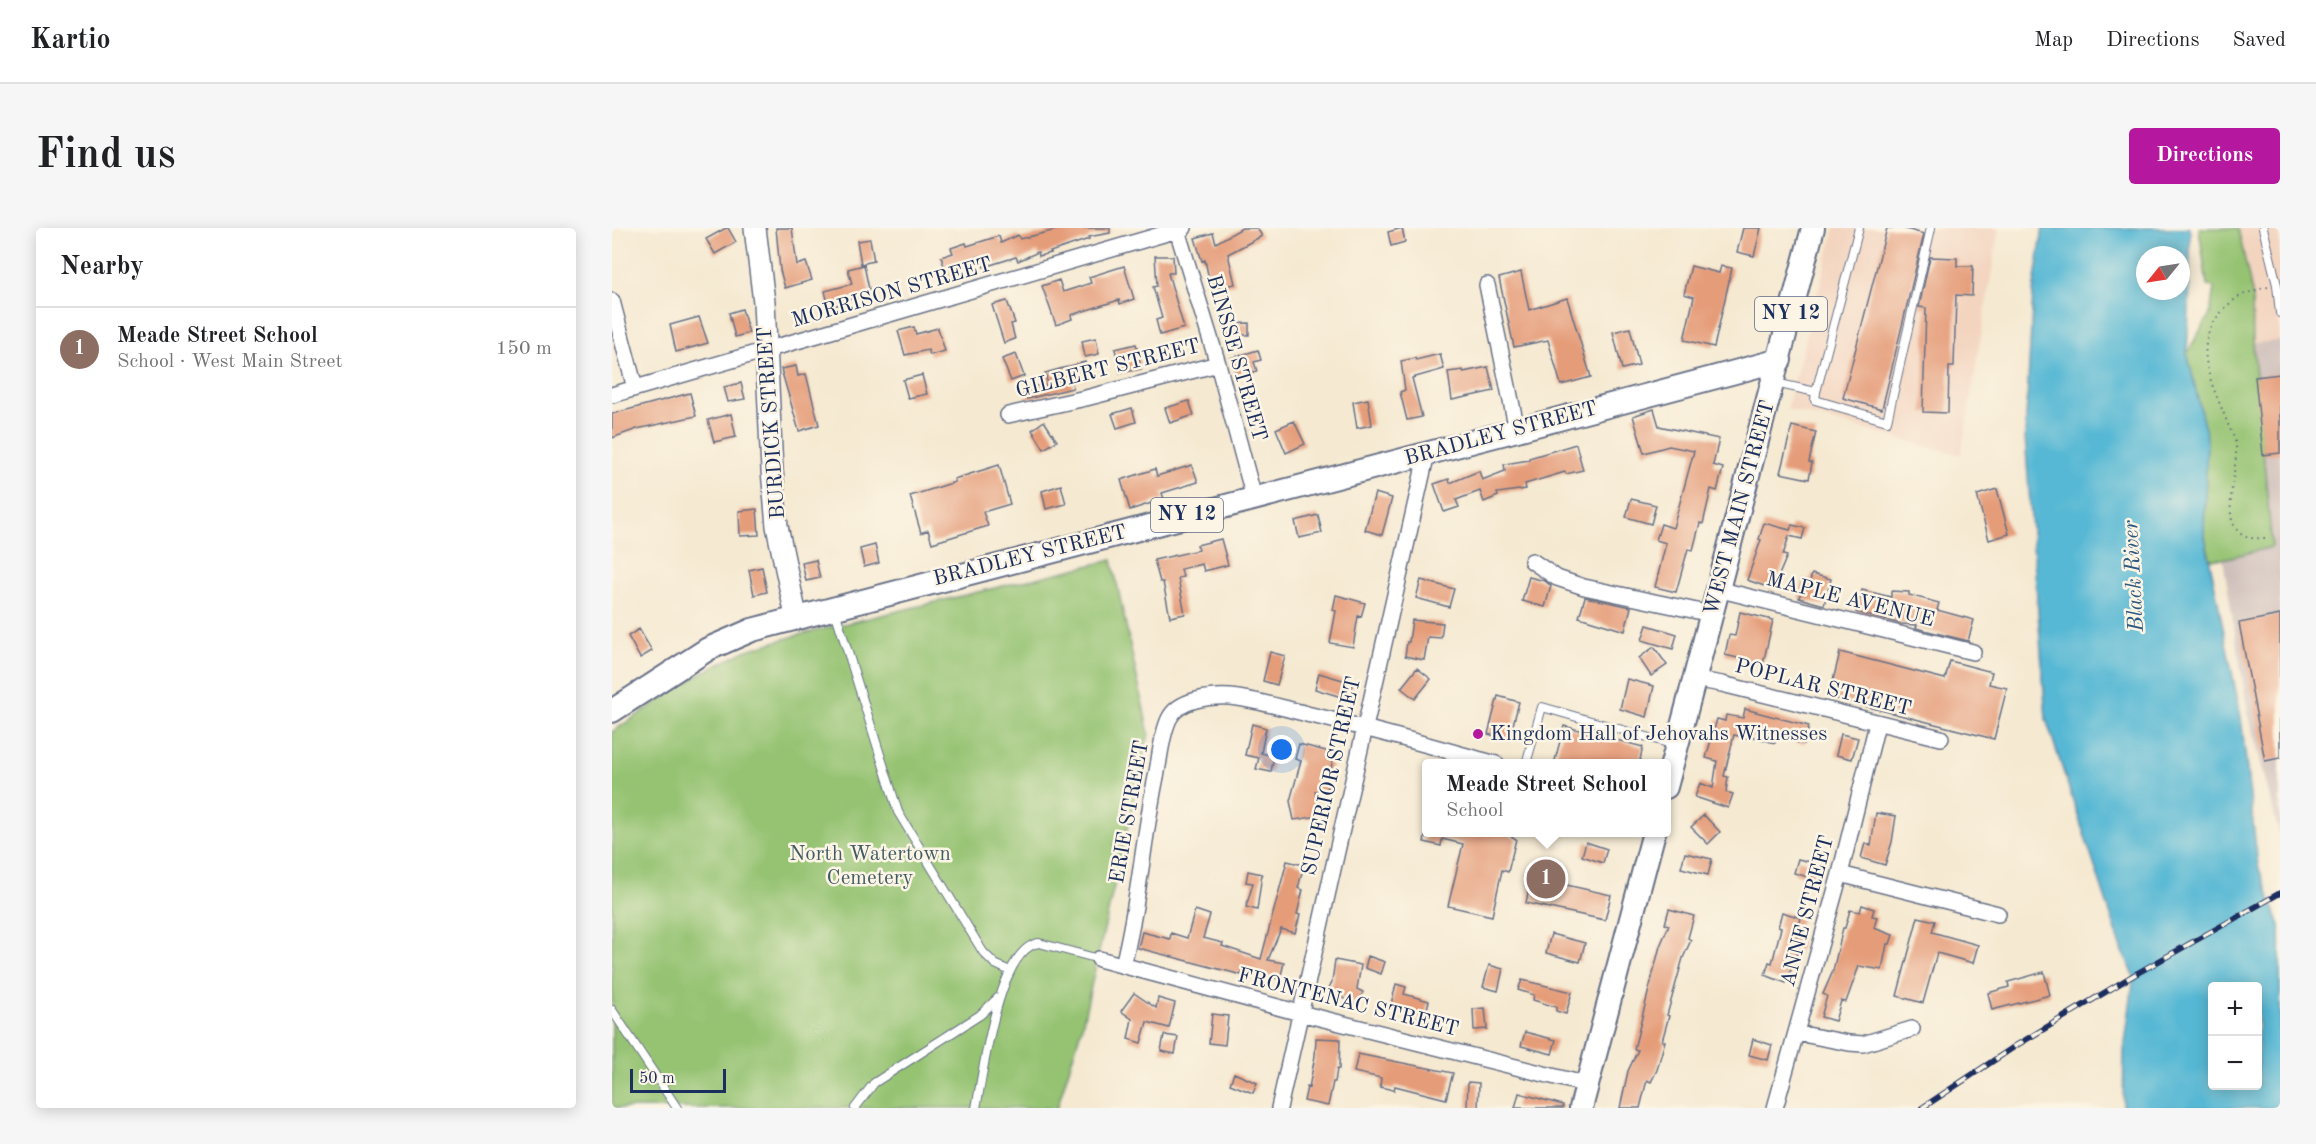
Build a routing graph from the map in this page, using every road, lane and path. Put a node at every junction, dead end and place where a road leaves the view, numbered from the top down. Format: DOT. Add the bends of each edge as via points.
graph roads {
  1 [pos="755,228"];
  2 [pos="1813,228"];
  3 [pos="1859,228"];
  4 [pos="1931,228"];
  5 [pos="2263,228"];
  6 [pos="1180,229"];
  7 [pos="1487,285"];
  8 [pos="2277,285"];
  9 [pos="612,301"];
  10 [pos="2280,313"];
  11 [pos="767,351"];
  12 [pos="1780,360"];
  13 [pos="1218,364"];
  14 [pos="1773,383"];
  15 [pos="635,388"];
  16 [pos="1816,392"];
  17 [pos="612,395"];
  18 [pos="1008,415"];
  19 [pos="1517,430"];
  20 [pos="1427,453"];
  21 [pos="1254,498"];
  22 [pos="2265,538"];
  23 [pos="1532,561"];
  24 [pos="1718,589"];
  25 [pos="834,607"];
  26 [pos="1711,614"];
  27 [pos="796,616"];
  28 [pos="1973,652"];
  29 [pos="1694,680"];
  30 [pos="612,711"];
  31 [pos="1877,724"];
  32 [pos="1364,727"];
  33 [pos="1941,738"];
  34 [pos="1677,745"];
  35 [pos="1478,759"];
  36 [pos="1527,759"];
  37 [pos="1671,768"];
  38 [pos="1653,837"];
  39 [pos="1840,874"];
  40 [pos="1998,914"];
  41 [pos="1099,959"];
  42 [pos="1123,966"];
  43 [pos="1010,971"];
  44 [pos="1000,996"];
  45 [pos="612,1010"];
  46 [pos="1300,1013"];
  47 [pos="1912,1029"];
  48 [pos="1797,1033"];
  49 [pos="1588,1085"];
  50 [pos="677,1108"];
  51 [pos="855,1108"];
  52 [pos="976,1108"];
  53 [pos="1279,1108"];
  54 [pos="1581,1108"];
  55 [pos="1775,1108"];
  1 -- 11 [label="street, BURDICK STREET"];
  2 -- 12 [label="main road, WEST MAIN STREET / NY 12"];
  3 -- 16 [label="lane"];
  4 -- 16 [label="lane" via="1887,421 1815,400"];
  5 -- 8 [label="lane"];
  6 -- 11 [label="street, MORRISON STREET"];
  6 -- 13 [label="street, BINSSE STREET"];
  7 -- 19 [label="street"];
  8 -- 10 [label="lane"];
  8 -- 22 [label="path" via="2235,298 2212,325 2204,351 2207,371 2236,447 2233,524 2242,536"];
  9 -- 15 [label="street"];
  11 -- 15 [label="street, MORRISON STREET"];
  11 -- 27 [label="street, BURDICK STREET" via="777,526"];
  12 -- 14 [label="main road, WEST MAIN STREET"];
  12 -- 19 [label="main road, BRADLEY STREET / NY 12"];
  13 -- 18 [label="street, GILBERT STREET"];
  13 -- 21 [label="street, BINSSE STREET"];
  14 -- 16 [label="lane"];
  14 -- 24 [label="main road, WEST MAIN STREET"];
  15 -- 17 [label="street, MORRISON STREET"];
  19 -- 20 [label="main road, BRADLEY STREET / NY 12"];
  20 -- 21 [label="main road, BRADLEY STREET / NY 12"];
  20 -- 32 [label="street, SUPERIOR STREET"];
  21 -- 25 [label="main road, BRADLEY STREET / NY 12"];
  23 -- 26 [label="street" via="1557,578 1584,587"];
  24 -- 26 [label="main road, WEST MAIN STREET"];
  24 -- 28 [label="street, MAPLE AVENUE"];
  25 -- 27 [label="main road, BRADLEY STREET / NY 12"];
  25 -- 43 [label="lane" via="898,812 983,952"];
  26 -- 29 [label="main road, WEST MAIN STREET"];
  27 -- 30 [label="main road, BRADLEY STREET / NY 12" via="708,649"];
  29 -- 31 [label="street, POPLAR STREET"];
  29 -- 34 [label="main road, WEST MAIN STREET"];
  31 -- 33 [label="street, POPLAR STREET"];
  31 -- 39 [label="street, ANNE STREET"];
  32 -- 35 [label="street, ERIE STREET"];
  32 -- 42 [label="street, ERIE STREET" via="1229,697 1198,699 1180,706 1169,717"];
  32 -- 46 [label="street, SUPERIOR STREET"];
  34 -- 36 [label="lane" via="1542,707"];
  34 -- 37 [label="main road, WEST MAIN STREET"];
  38 -- 49 [label="main road"];
  39 -- 40 [label="street"];
  39 -- 48 [label="street, ANNE STREET"];
  41 -- 42 [label="street, FRONTENAC STREET"];
  41 -- 43 [label="lane" via="1039,943 1022,954"];
  42 -- 46 [label="street, FRONTENAC STREET"];
  43 -- 44 [label="lane"];
  44 -- 51 [label="lane" via="980,1015 874,1083"];
  44 -- 52 [label="lane"];
  45 -- 50 [label="lane"];
  46 -- 49 [label="street, FRONTENAC STREET"];
  46 -- 53 [label="street, SUPERIOR STREET"];
  47 -- 48 [label="street" via="1863,1044"];
  48 -- 55 [label="street, ANNE STREET"];
  49 -- 54 [label="main road"];
}
